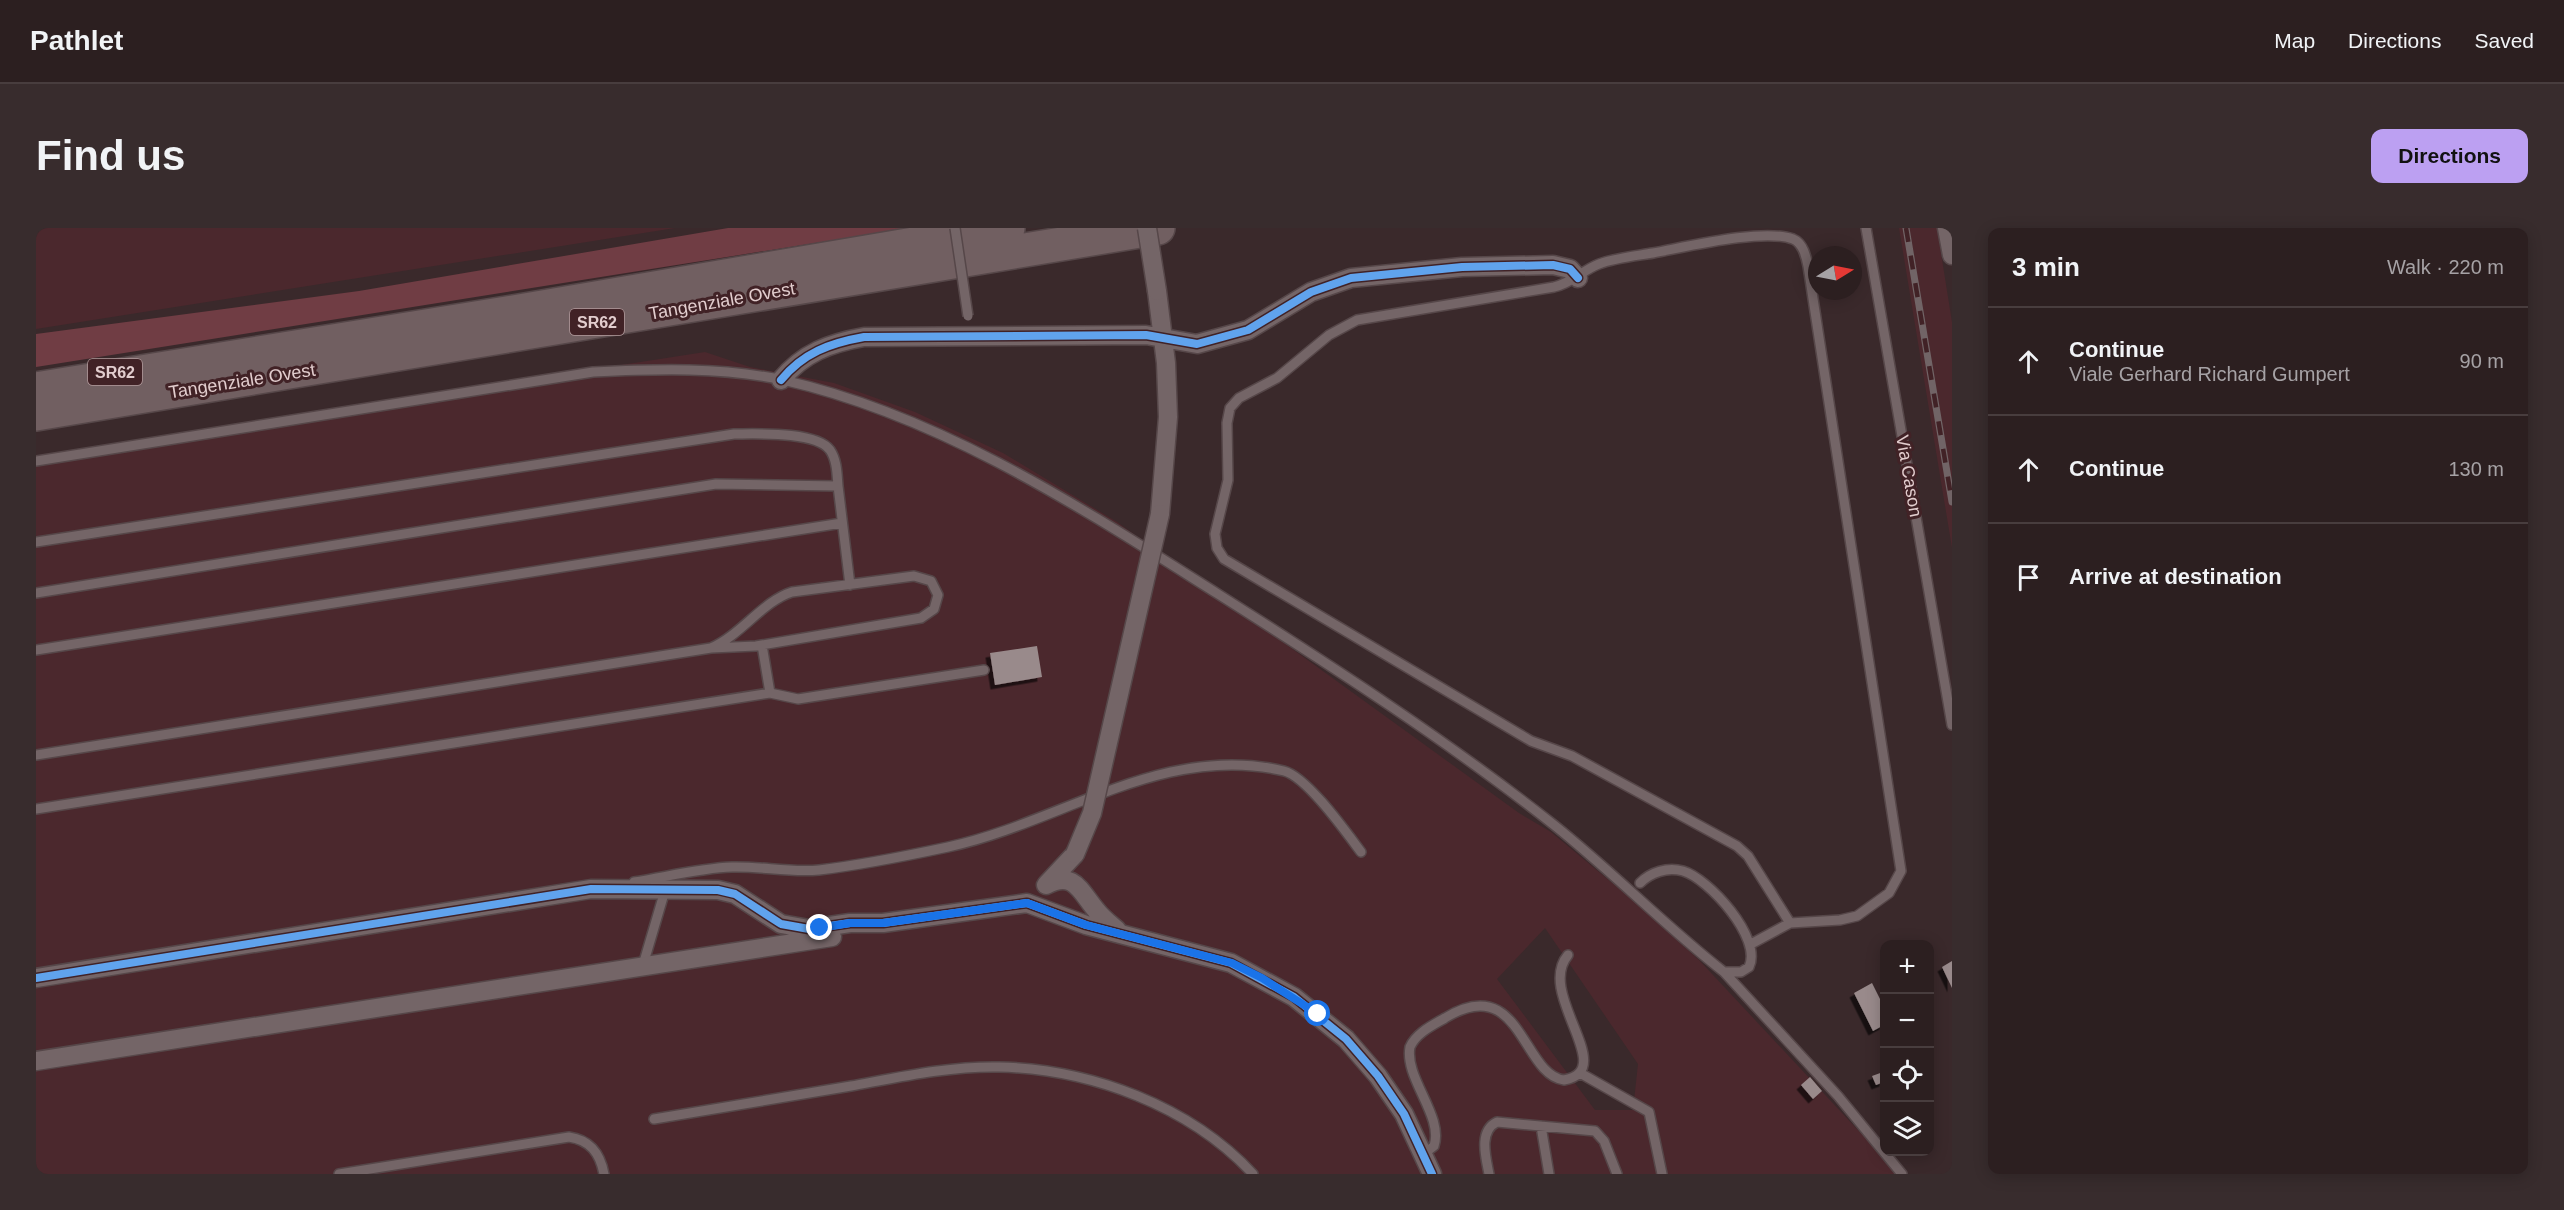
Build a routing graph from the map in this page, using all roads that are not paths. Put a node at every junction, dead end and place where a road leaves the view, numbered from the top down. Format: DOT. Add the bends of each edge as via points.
graph roads {
  1 [pos="955,228"];
  2 [pos="1008,228"];
  3 [pos="1147,228"];
  4 [pos="1158,228"];
  5 [pos="1866,228"];
  6 [pos="1947,228"];
  7 [pos="1952,255"];
  8 [pos="1578,278"];
  9 [pos="969,337"];
  10 [pos="1162,338"];
  11 [pos="193,365"];
  12 [pos="36,380"];
  13 [pos="781,380"];
  14 [pos="36,389"];
  15 [pos="36,414"];
  16 [pos="36,461"];
  17 [pos="838,486"];
  18 [pos="842,523"];
  19 [pos="36,542"];
  20 [pos="850,585"];
  21 [pos="36,593"];
  22 [pos="762,645"];
  23 [pos="711,648"];
  24 [pos="36,650"];
  25 [pos="984,670"];
  26 [pos="770,693"];
  27 [pos="1952,725"];
  28 [pos="36,755"];
  29 [pos="36,809"];
  30 [pos="1361,852"];
  31 [pos="667,883"];
  32 [pos="1640,883"];
  33 [pos="1046,885"];
  34 [pos="1009,904"];
  35 [pos="1094,921"];
  36 [pos="883,923"];
  37 [pos="1790,923"];
  38 [pos="1751,944"];
  39 [pos="1568,955"];
  40 [pos="643,965"];
  41 [pos="1724,972"];
  42 [pos="36,978"];
  43 [pos="36,1061"];
  44 [pos="1580,1073"];
  45 [pos="654,1119"];
  46 [pos="1540,1126"];
  47 [pos="1425,1153"];
  48 [pos="339,1174"];
  49 [pos="604,1174"];
  50 [pos="1253,1174"];
  51 [pos="1432,1174"];
  52 [pos="1488,1174"];
  53 [pos="1549,1174"];
  54 [pos="1617,1174"];
  55 [pos="1662,1174"];
  56 [pos="1902,1174"];
  1 -- 9 [label="lane, bridge"];
  2 -- 11 [label="highway, Tangenziale Ovest / SR62"];
  3 -- 10 [label="street, bridge"];
  4 -- 15 [label="highway, Tangenziale Ovest / SR62"];
  5 -- 27 [label="lane, Via Cason"];
  6 -- 7 [label="street"];
  8 -- 10 [label="street" via="1570,269 1553,265 1374,274 1323,286 1248,330 1216,341 1197,344"];
  8 -- 37 [label="lane" via="1601,263 1753,235 1796,240 1806,258 1901,871 1889,893 1857,916"];
  8 -- 37 [label="lane" via="1554,288 1357,320 1329,335 1277,378 1239,398 1228,415 1228,480 1215,534 1217,548 1224,559 1518,734 1544,748 1572,756 1737,846 1748,856"];
  9 -- 10 [label="street"];
  9 -- 13 [label="street" via="864,337 843,341 800,360"];
  10 -- 33 [label="street, bridge" via="1168,417 1160,514 1092,813 1075,854"];
  11 -- 12 [label="highway, SR62"];
  11 -- 14 [label="highway, Tangenziale Ovest / SR62"];
  13 -- 16 [label="lane" via="683,368 593,372"];
  13 -- 41 [label="lane" via="844,397 920,425 1001,465 1133,541 1402,713 1555,826"];
  17 -- 18 [label="lane"];
  17 -- 19 [label="lane" via="834,457 819,442 790,435 734,434"];
  17 -- 21 [label="lane" via="716,484"];
  18 -- 20 [label="lane"];
  18 -- 24 [label="lane"];
  20 -- 22 [label="lane" via="922,577 935,586 938,603 921,618"];
  20 -- 23 [label="lane" via="785,594 731,638"];
  22 -- 23 [label="lane"];
  22 -- 26 [label="lane"];
  23 -- 28 [label="lane"];
  25 -- 26 [label="lane" via="798,699"];
  26 -- 29 [label="lane"];
  30 -- 31 [label="lane" via="1307,786 1291,773 1248,766 1207,766 1130,782 996,833 949,846 819,870 733,867"];
  31 -- 36 [label="street" via="735,894 768,917 795,927"];
  31 -- 40 [label="lane"];
  31 -- 42 [label="street" via="591,889"];
  32 -- 38 [label="lane" via="1665,870 1690,874 1738,920"];
  33 -- 34 [label="street"];
  33 -- 35 [label="street" via="1059,880 1076,884"];
  34 -- 35 [label="street" via="1027,903"];
  34 -- 36 [label="street"];
  35 -- 47 [label="street" via="1120,933 1232,963 1294,997 1346,1039 1378,1076"];
  36 -- 40 [label="street" via="852,934"];
  37 -- 38 [label="lane"];
  38 -- 41 [label="lane" via="1753,956 1746,970"];
  39 -- 44 [label="lane" via="1558,983 1584,1051"];
  40 -- 43 [label="street"];
  41 -- 56 [label="lane" via="1838,1096"];
  44 -- 47 [label="lane" via="1564,1080 1553,1076 1499,1011 1482,1006 1458,1010 1422,1032 1410,1047 1411,1064 1436,1131 1434,1146"];
  44 -- 55 [label="lane" via="1649,1112"];
  45 -- 50 [label="lane" via="940,1071 1002,1067 1085,1080 1149,1101 1216,1141"];
  46 -- 52 [label="lane" via="1497,1122 1490,1127 1485,1150"];
  46 -- 53 [label="lane"];
  46 -- 54 [label="lane" via="1599,1133"];
  47 -- 51 [label="street"];
  48 -- 49 [label="lane" via="569,1137 592,1146"];
}
